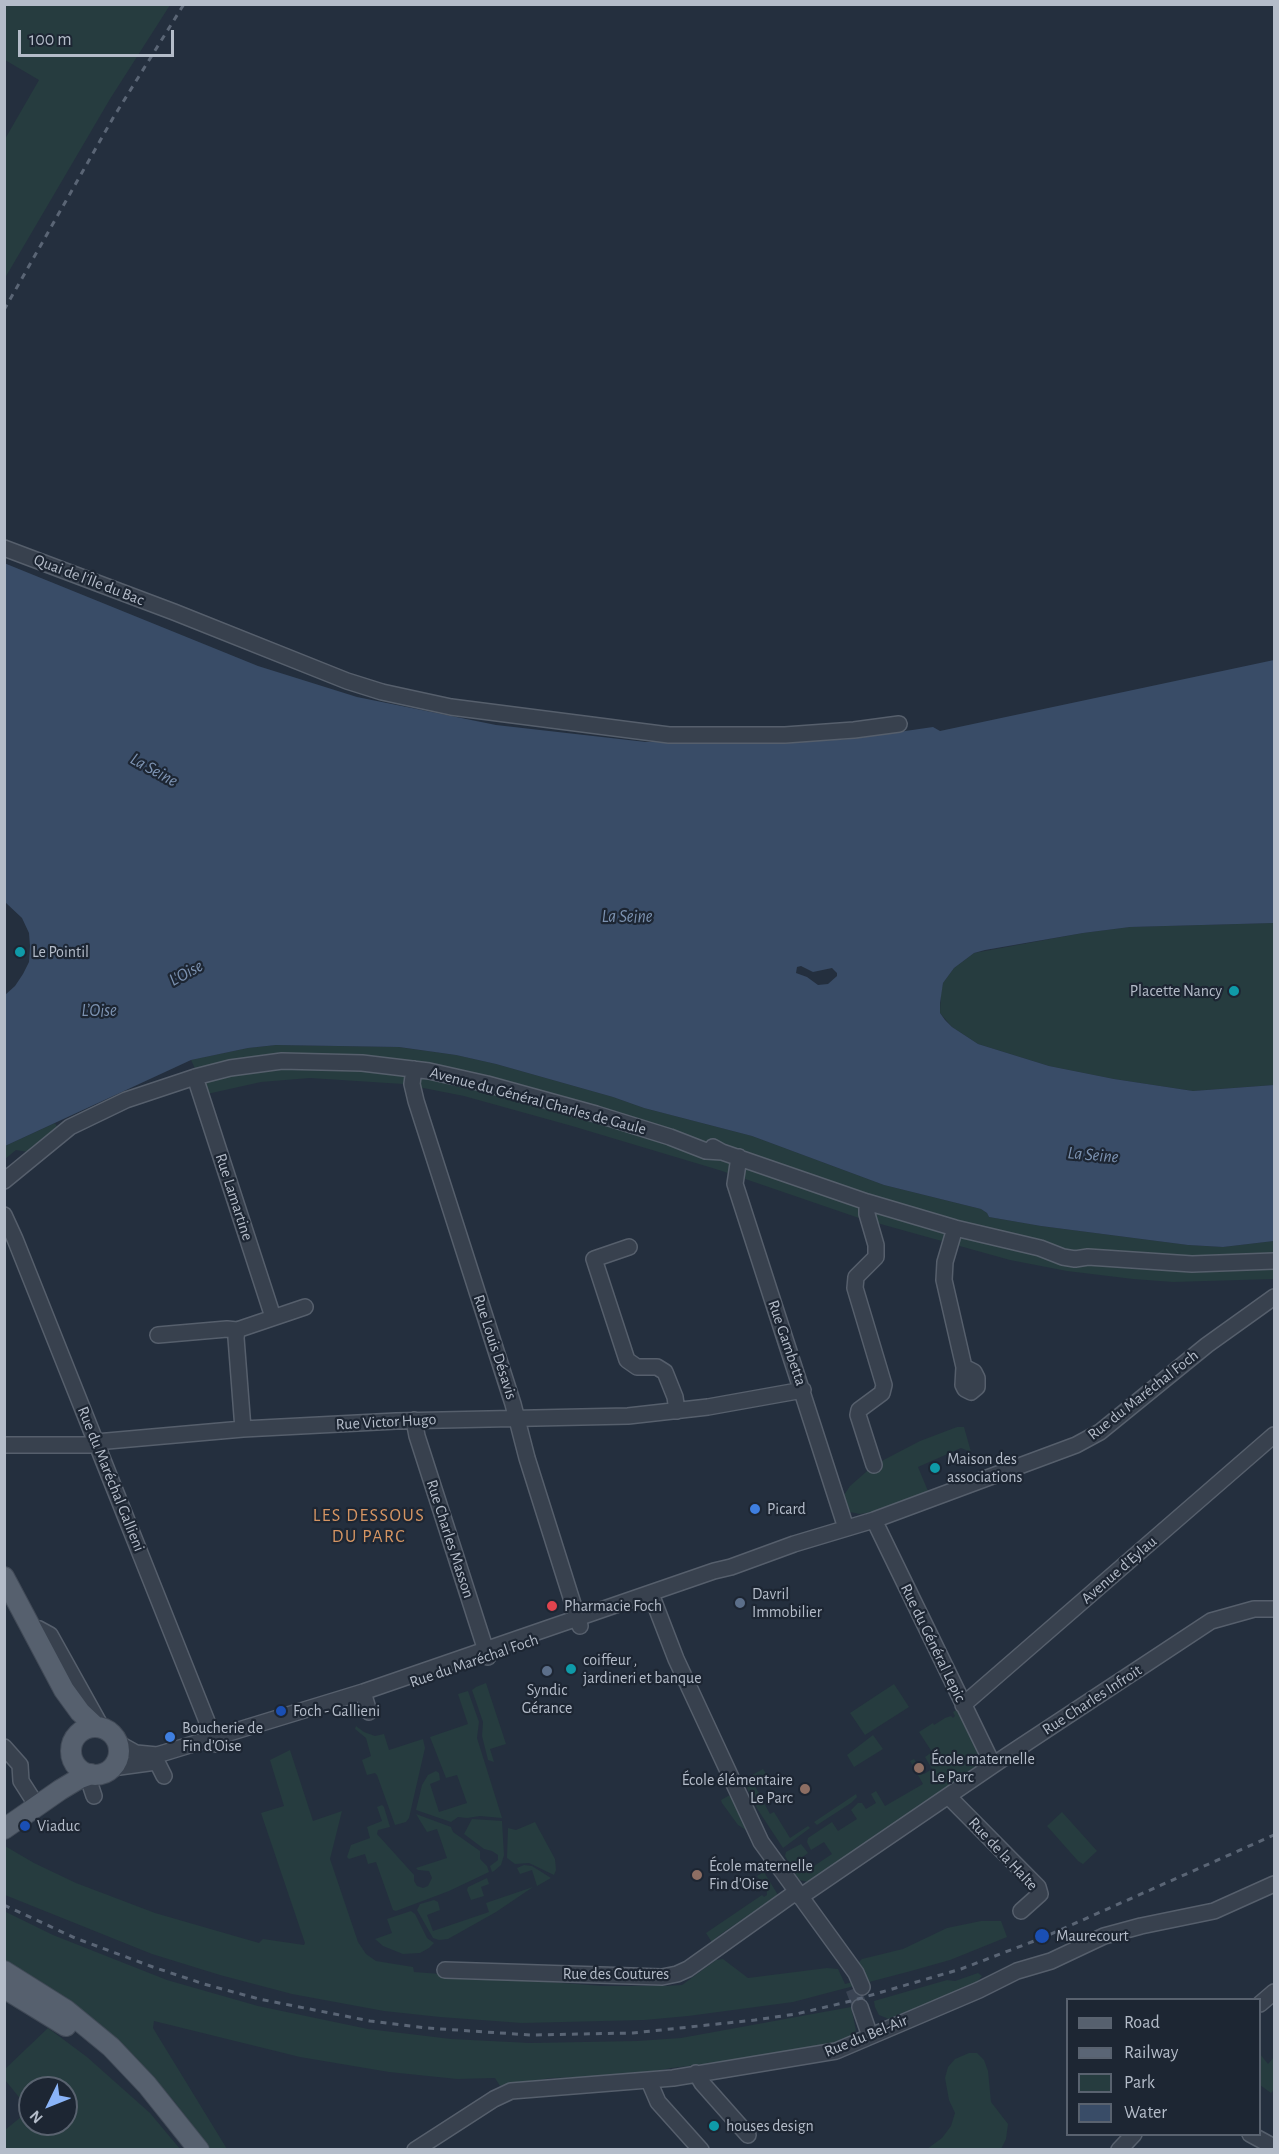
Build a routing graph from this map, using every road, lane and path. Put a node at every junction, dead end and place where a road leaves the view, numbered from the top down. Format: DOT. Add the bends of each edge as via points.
graph roads {
  1 [pos="4,548"];
  2 [pos="899,724"];
  3 [pos="414,1069"];
  4 [pos="195,1077"];
  5 [pos="739,1157"];
  6 [pos="4,1181"];
  7 [pos="867,1202"];
  8 [pos="4,1215"];
  9 [pos="955,1228"];
  10 [pos="629,1247"];
  11 [pos="1275,1261"];
  12 [pos="1275,1297"];
  13 [pos="305,1307"];
  14 [pos="273,1317"];
  15 [pos="237,1330"];
  16 [pos="158,1335"];
  17 [pos="964,1367"];
  18 [pos="803,1389"];
  19 [pos="677,1411"];
  20 [pos="516,1417"];
  21 [pos="414,1420"];
  22 [pos="243,1429"];
  23 [pos="1275,1435"];
  24 [pos="96,1444"];
  25 [pos="4,1445"];
  26 [pos="874,1465"];
  27 [pos="874,1520"];
  28 [pos="846,1528"];
  29 [pos="4,1577"];
  30 [pos="652,1598"];
  31 [pos="1275,1609"];
  32 [pos="579,1622"];
  33 [pos="32,1628"];
  34 [pos="488,1654"];
  35 [pos="64,1690"];
  36 [pos="963,1706"];
  37 [pos="99,1727"];
  38 [pos="75,1737"];
  39 [pos="215,1740"];
  40 [pos="118,1743"];
  41 [pos="4,1747"];
  42 [pos="73,1760"];
  43 [pos="157,1762"];
  44 [pos="993,1765"];
  45 [pos="112,1768"];
  46 [pos="164,1776"];
  47 [pos="92,1786"];
  48 [pos="948,1796"];
  49 [pos="41,1803"];
  50 [pos="4,1829"];
  51 [pos="1275,1884"];
  52 [pos="798,1895"];
  53 [pos="1021,1911"];
  54 [pos="445,1970"];
  55 [pos="4,1971"];
  56 [pos="4,1988"];
  57 [pos="857,1988"];
  58 [pos="1275,1992"];
  59 [pos="1261,2003"];
  60 [pos="864,2006"];
  61 [pos="881,2031"];
  62 [pos="696,2073"];
  63 [pos="649,2081"];
  64 [pos="161,2101"];
  65 [pos="748,2135"];
  66 [pos="1132,2136"];
  67 [pos="1254,2136"];
  68 [pos="1275,2147"];
  69 [pos="199,2150"];
  70 [pos="416,2150"];
  71 [pos="701,2150"];
  72 [pos="1119,2150"];
  1 -- 2 [label="street, Quai de l'Île du Bac" via="347,681 451,706 669,735 785,735"];
  3 -- 4 [label="street, Avenue du Général Charles de Gaule" via="352,1062 282,1061"];
  3 -- 5 [label="street, Avenue du Général Charles de Gaule" via="533,1096 706,1151"];
  3 -- 20 [label="street, Rue Louis Désavis" via="414,1094"];
  4 -- 6 [label="street, Avenue du Général Charles de Gaule" via="142,1094 75,1124"];
  4 -- 14 [label="street, Rue Lamartine"];
  5 -- 7 [label="street, Avenue du Général Charles de Gaule"];
  5 -- 18 [label="street, Rue Gambetta" via="735,1185"];
  7 -- 9 [label="street, Avenue du Général Charles de Gaule"];
  7 -- 26 [label="street" via="876,1257 856,1277 855,1288 884,1385 882,1393 859,1410 858,1415"];
  8 -- 24 [label="street, Rue du Maréchal Gallieni"];
  9 -- 11 [label="street, Avenue du Général Charles de Gaule" via="1075,1259 1192,1264"];
  9 -- 17 [label="street" via="944,1280"];
  10 -- 19 [label="street" via="594,1259 627,1360 637,1367 665,1371"];
  12 -- 27 [label="street, Rue du Maréchal Foch" via="1207,1345 1100,1432 1076,1445"];
  13 -- 14 [label="street"];
  14 -- 15 [label="street"];
  15 -- 16 [label="street"];
  15 -- 22 [label="street"];
  18 -- 19 [label="street, Rue Victor Hugo"];
  18 -- 28 [label="street, Rue Gambetta"];
  19 -- 20 [label="street, Rue Victor Hugo" via="628,1416"];
  20 -- 21 [label="street, Rue Victor Hugo"];
  20 -- 32 [label="street, Rue Louis Désavis"];
  21 -- 22 [label="street, Rue Victor Hugo"];
  21 -- 34 [label="street, Rue Charles Masson"];
  22 -- 24 [label="street, Rue Victor Hugo"];
  23 -- 36 [label="street, Avenue d'Eylau"];
  24 -- 25 [label="street, Rue Victor Hugo"];
  24 -- 39 [label="street, Rue du Maréchal Gallieni"];
  27 -- 28 [label="street, Rue du Maréchal Foch"];
  27 -- 36 [label="street, Rue du Général Lepic"];
  28 -- 30 [label="street, Rue du Maréchal Foch" via="714,1571"];
  29 -- 33 [label="main road"];
  30 -- 32 [label="street, Rue du Maréchal Foch"];
  30 -- 52 [label="street" via="756,1835"];
  31 -- 44 [label="street, Rue Charles Infroit" via="1254,1609 1211,1621"];
  32 -- 34 [label="street, Rue du Maréchal Foch"];
  33 -- 35 [label="main road"];
  33 -- 37 [label="street" via="50,1635"];
  34 -- 39 [label="street, Rue du Maréchal Foch" via="366,1701 226,1744"];
  35 -- 37 [label="main road" via="84,1717"];
  35 -- 38 [label="main road" via="75,1719"];
  36 -- 44 [label="street, Rue du Général Lepic"];
  37 -- 38 [label="main road" via="83,1730"];
  37 -- 40 [label="main road" via="112,1734"];
  38 -- 42 [label="main road"];
  39 -- 40 [label="street, Rue du Maréchal Foch" via="150,1755 130,1751"];
  39 -- 43 [label="street, Rue du Maréchal Foch"];
  40 -- 45 [label="main road" via="118,1756"];
  41 -- 49 [label="street" via="20,1765 21,1781"];
  42 -- 47 [label="main road"];
  42 -- 49 [label="main road" via="60,1784"];
  43 -- 45 [label="street, Rue du Maréchal Foch"];
  43 -- 46 [label="street"];
  44 -- 48 [label="street, Rue Charles Infroit"];
  45 -- 47 [label="main road"];
  47 -- 49 [label="main road" via="80,1778"];
  48 -- 52 [label="street, Rue Charles Infroit"];
  48 -- 53 [label="street, Rue de la Halte" via="1038,1887 1040,1894"];
  49 -- 50 [label="main road"];
  51 -- 61 [label="street, Rue du Bel-Air" via="1214,1911 1104,1936"];
  52 -- 54 [label="street, Rue des Coutures" via="677,1974 662,1977"];
  52 -- 57 [label="street" via="841,1955"];
  55 -- 64 [label="main road" via="81,2022 125,2061"];
  56 -- 64 [label="main road" via="56,2018"];
  58 -- 59 [label="street"];
  60 -- 61 [label="street"];
  61 -- 62 [label="street, Rue du Bel-Air" via="842,2049 815,2056"];
  62 -- 63 [label="street, Rue du Bel-Air"];
  62 -- 65 [label="street"];
  63 -- 70 [label="street, Rue du Bel-Air" via="510,2091"];
  63 -- 71 [label="street" via="658,2102"];
  64 -- 69 [label="main road"];
  66 -- 72 [label="street"];
  67 -- 68 [label="street"];
}
